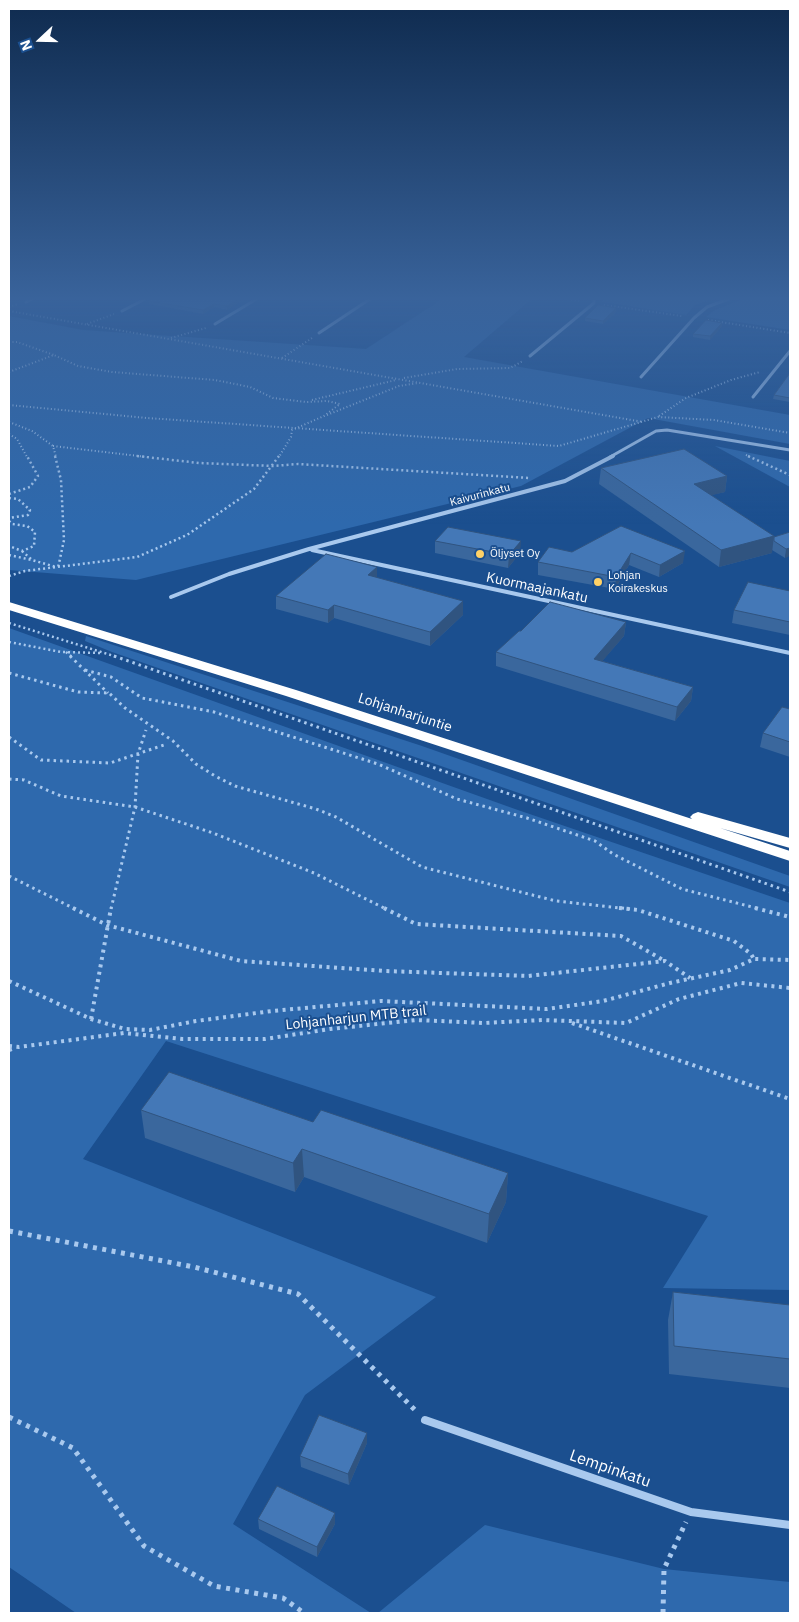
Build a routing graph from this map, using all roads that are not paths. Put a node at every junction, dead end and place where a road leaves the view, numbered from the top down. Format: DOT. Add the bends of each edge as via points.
graph roads {
  1 [pos="645,373"];
  2 [pos="772,373"];
  3 [pos="641,377"];
  4 [pos="753,396"];
  5 [pos="790,450"];
  6 [pos="309,550"];
  7 [pos="171,598"];
  8 [pos="9,606"];
  9 [pos="790,653"];
  10 [pos="525,770"];
  11 [pos="664,816"];
  12 [pos="790,843"];
  13 [pos="790,856"];
  14 [pos="790,864"];
  15 [pos="425,1420"];
  16 [pos="790,1525"];
  1 -- 3 [label="street"];
  2 -- 4 [label="street"];
  5 -- 6 [label="street, Kaivurinkatu" via="662,430 565,481"];
  6 -- 7 [label="street, Kaivurinkatu" via="229,574"];
  6 -- 9 [label="street, Kuormaajankatu"];
  8 -- 10 [label="highway, Lohjanharjuntie" via="291,692"];
  10 -- 11 [label="highway, Lohjanharjuntie"];
  10 -- 12 [label="highway"];
  11 -- 13 [label="highway, Lohjanharjuntie"];
  11 -- 14 [label="highway"];
  15 -- 16 [label="street, Lempinkatu" via="691,1512"];
}
